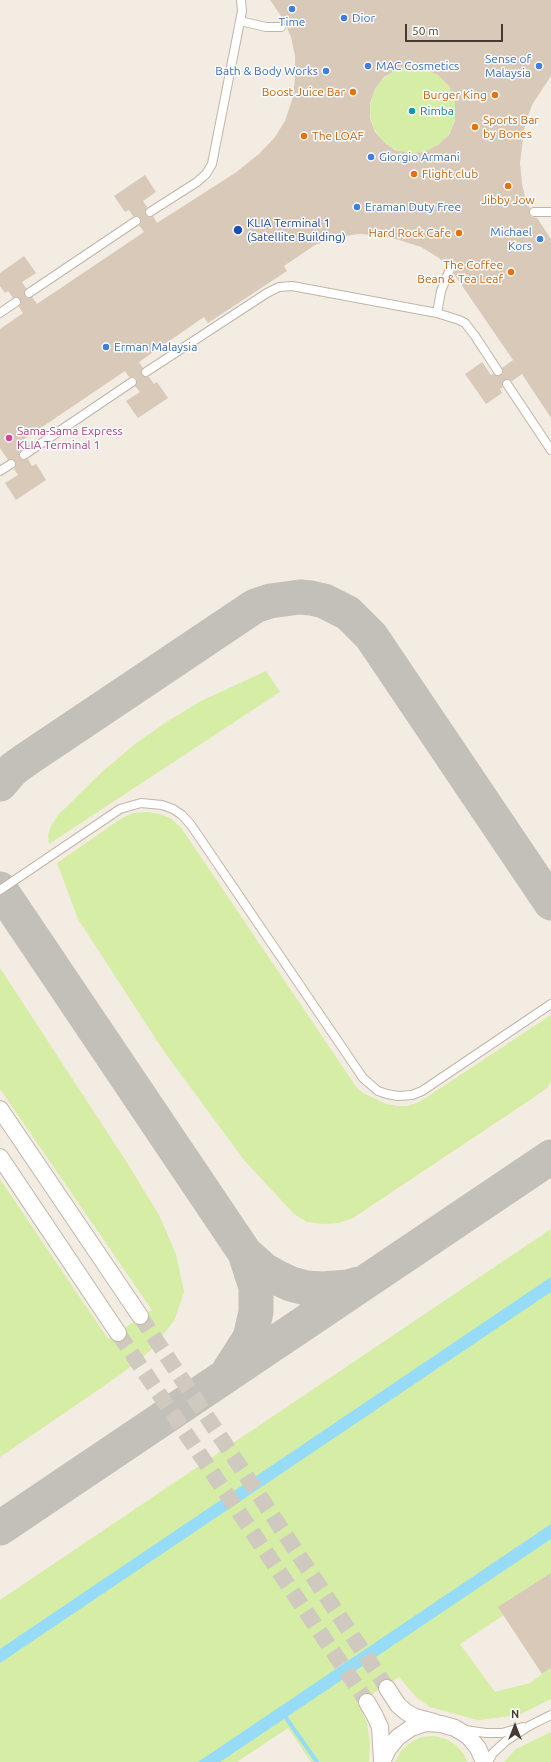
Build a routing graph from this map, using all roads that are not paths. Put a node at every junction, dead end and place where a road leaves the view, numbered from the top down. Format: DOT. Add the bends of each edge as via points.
graph roads {
  1 [pos="241,0"];
  2 [pos="240,21"];
  3 [pos="281,27"];
  4 [pos="150,212"];
  5 [pos="534,212"];
  6 [pos="551,212"];
  7 [pos="136,221"];
  8 [pos="450,269"];
  9 [pos="29,293"];
  10 [pos="16,302"];
  11 [pos="0,313"];
  12 [pos="437,313"];
  13 [pos="498,371"];
  14 [pos="146,372"];
  15 [pos="132,382"];
  16 [pos="507,384"];
  17 [pos="551,450"];
  18 [pos="24,455"];
  19 [pos="11,464"];
  20 [pos="0,471"];
  21 [pos="0,890"];
  22 [pos="551,1004"];
  23 [pos="0,1109"];
  24 [pos="0,1157"];
  25 [pos="140,1316"];
  26 [pos="118,1333"];
  27 [pos="387,1688"];
  28 [pos="367,1702"];
  29 [pos="551,1715"];
  30 [pos="448,1726"];
  31 [pos="529,1726"];
  32 [pos="382,1762"];
  33 [pos="484,1762"];
  34 [pos="488,1762"];
  1 -- 2 [label="lane"];
  2 -- 3 [label="lane" via="266,27"];
  2 -- 4 [label="lane" via="212,164 197,182"];
  5 -- 6 [label="lane"];
  7 -- 9 [label="lane"];
  8 -- 12 [label="lane"];
  10 -- 11 [label="lane"];
  12 -- 13 [label="lane" via="465,323"];
  12 -- 14 [label="lane" via="306,288 279,287"];
  15 -- 18 [label="lane"];
  16 -- 17 [label="lane"];
  19 -- 20 [label="lane"];
  21 -- 22 [label="lane" via="120,809 141,803 173,809 191,824 363,1078 371,1086 387,1094 412,1095 422,1090"];
  23 -- 25 [label="street"];
  24 -- 26 [label="street"];
  27 -- 30 [label="street" via="406,1712"];
  28 -- 32 [label="street" via="380,1727"];
  29 -- 31 [label="lane"];
  30 -- 31 [label="lane" via="472,1732 502,1733"];
  30 -- 32 [label="street" via="426,1724 410,1728 388,1749"];
  30 -- 33 [label="street" via="468,1736 478,1748"];
  31 -- 34 [label="lane" via="506,1741 493,1753"];
}
